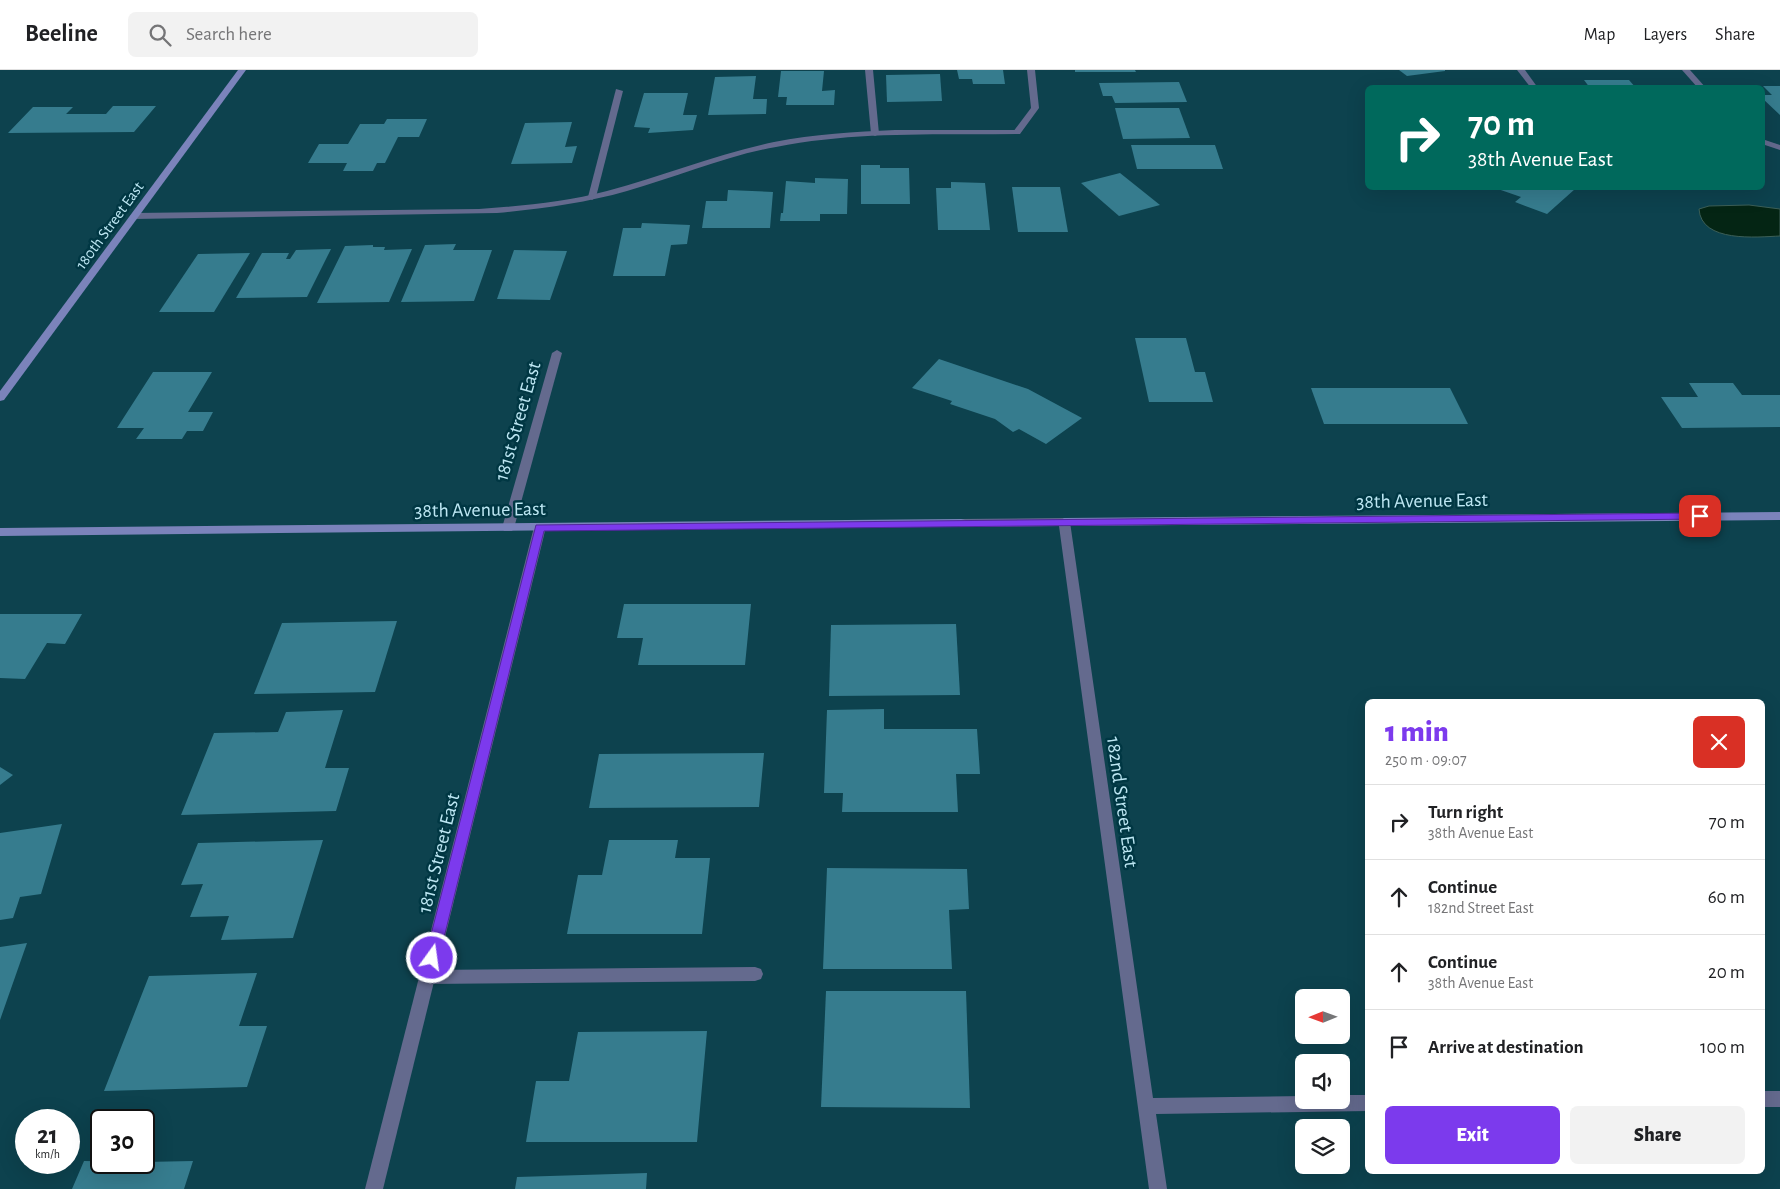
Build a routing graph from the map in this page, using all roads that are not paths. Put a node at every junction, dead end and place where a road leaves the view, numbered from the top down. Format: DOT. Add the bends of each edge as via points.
graph roads {
  1 [pos="242,70"];
  2 [pos="869,70"];
  3 [pos="1031,70"];
  4 [pos="1521,70"];
  5 [pos="1686,70"];
  6 [pos="1534,85"];
  7 [pos="1700,85"];
  8 [pos="619,91"];
  9 [pos="875,134"];
  10 [pos="1765,142"];
  11 [pos="1780,148"];
  12 [pos="592,197"];
  13 [pos="134,216"];
  14 [pos="557,353"];
  15 [pos="0,398"];
  16 [pos="1780,516"];
  17 [pos="1064,522"];
  18 [pos="540,527"];
  19 [pos="508,528"];
  20 [pos="0,532"];
  21 [pos="755,974"];
  22 [pos="427,977"];
  23 [pos="1765,1099"];
  24 [pos="1780,1099"];
  25 [pos="1365,1103"];
  26 [pos="1146,1106"];
  27 [pos="374,1189"];
  28 [pos="1158,1189"];
  1 -- 13 [label="street, 180th Street East"];
  2 -- 9 [label="street"];
  3 -- 9 [label="street" via="1035,108 1017,132"];
  4 -- 6 [label="street"];
  5 -- 7 [label="street"];
  8 -- 12 [label="street"];
  9 -- 12 [label="street" via="777,143"];
  10 -- 11 [label="street"];
  12 -- 13 [label="street" via="479,212"];
  13 -- 15 [label="street, 180th Street East"];
  14 -- 19 [label="street, 181st Street East"];
  16 -- 17 [label="street, 38th Avenue East"];
  17 -- 18 [label="street, 38th Avenue East"];
  17 -- 26 [label="street, 182nd Street East"];
  18 -- 19 [label="street, 38th Avenue East"];
  18 -- 22 [label="street, 181st Street East"];
  19 -- 20 [label="street, 38th Avenue East"];
  21 -- 22 [label="street"];
  22 -- 27 [label="street, 181st Street East"];
  23 -- 24 [label="street"];
  25 -- 26 [label="street"];
  26 -- 28 [label="street, 182nd Street East"];
}
